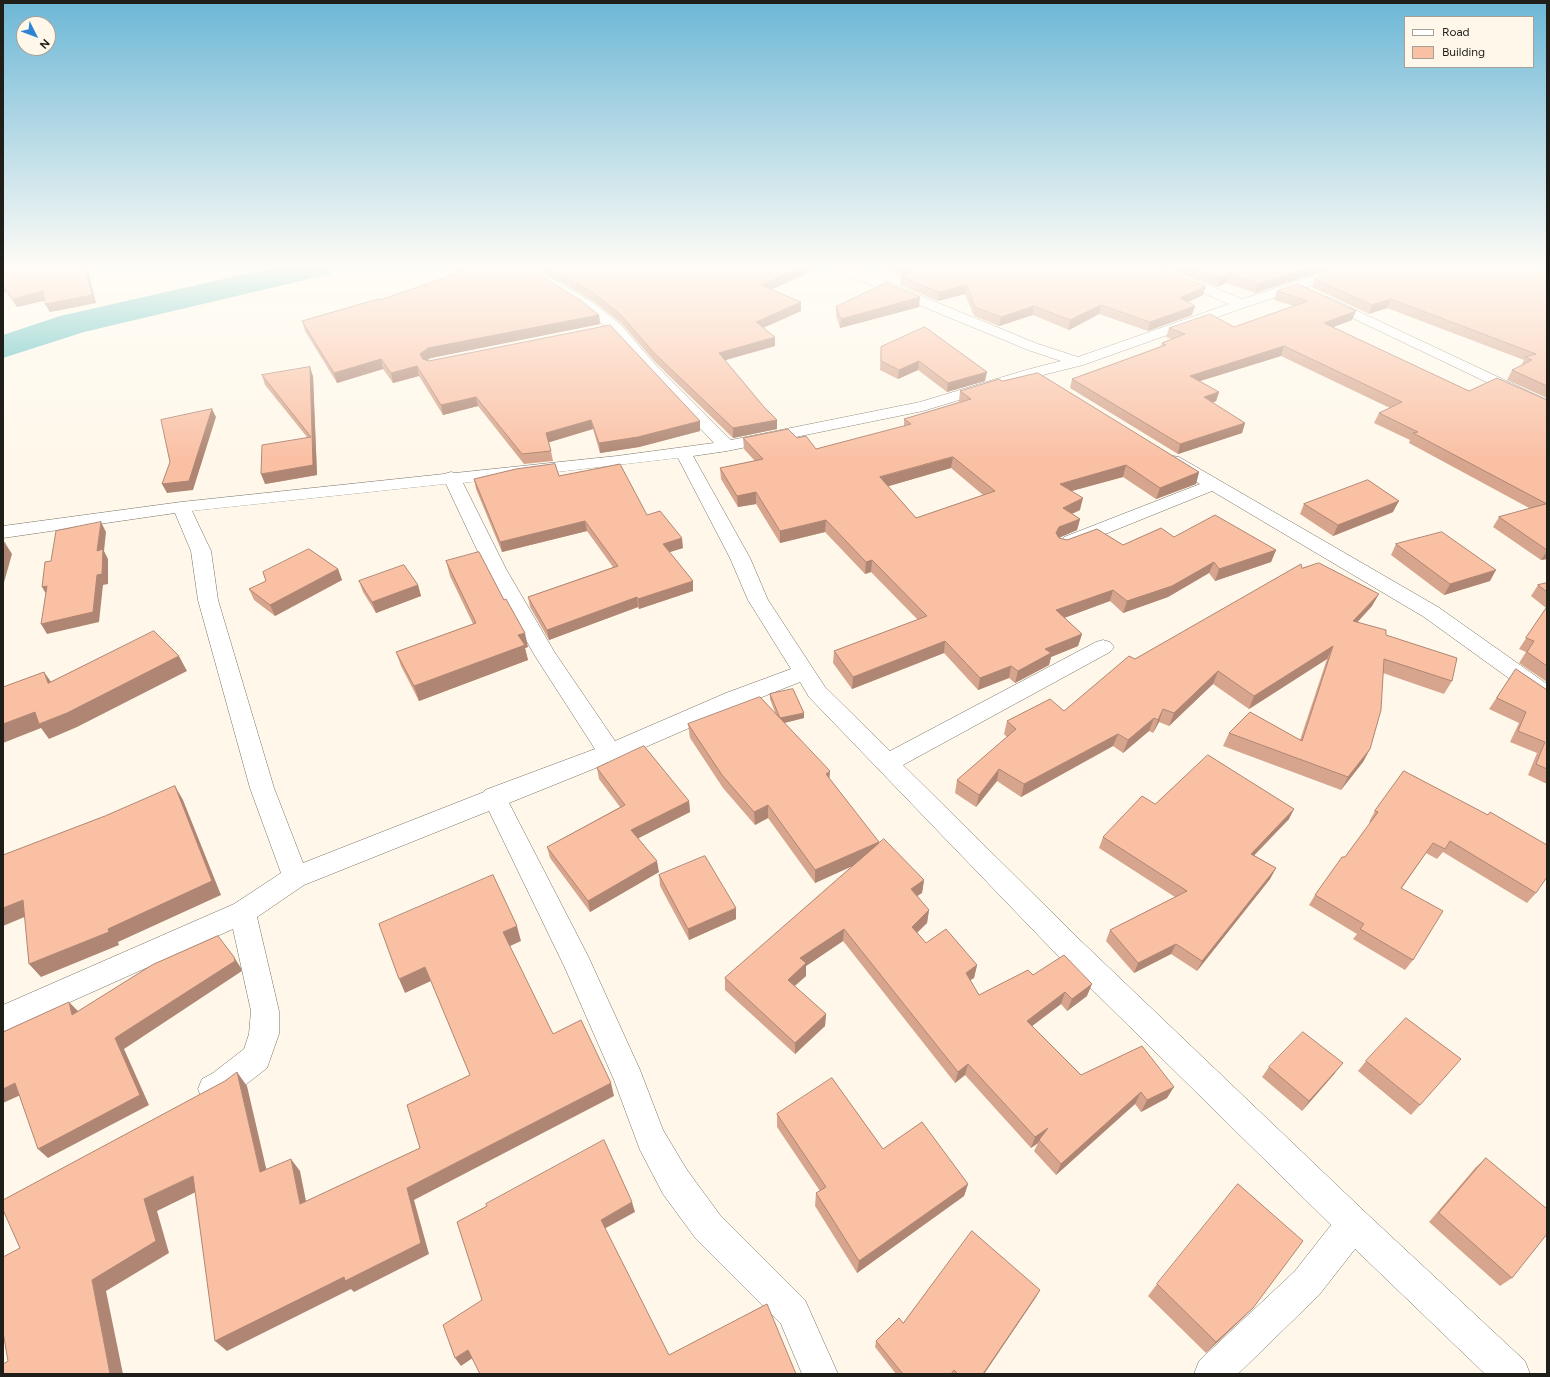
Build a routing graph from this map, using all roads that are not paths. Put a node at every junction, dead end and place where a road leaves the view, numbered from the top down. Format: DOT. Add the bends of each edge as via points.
graph roads {
  1 [pos="619,331"];
  2 [pos="995,331"];
  3 [pos="1164,331"];
  4 [pos="1391,331"];
  5 [pos="1078,362"];
  6 [pos="1031,373"];
  7 [pos="1050,385"];
  8 [pos="1547,406"];
  9 [pos="727,446"];
  10 [pos="683,452"];
  11 [pos="1160,453"];
  12 [pos="451,478"];
  13 [pos="1213,485"];
  14 [pos="181,507"];
  15 [pos="3,532"];
  16 [pos="1064,544"];
  17 [pos="1103,647"];
  18 [pos="805,672"];
  19 [pos="1547,695"];
  20 [pos="610,753"];
  21 [pos="887,763"];
  22 [pos="494,797"];
  23 [pos="295,877"];
  24 [pos="243,912"];
  25 [pos="3,1019"];
  26 [pos="190,1102"];
  27 [pos="1353,1224"];
  28 [pos="820,1374"];
  29 [pos="1212,1374"];
  30 [pos="1512,1374"];
  1 -- 9 [label="street"];
  2 -- 5 [label="street"];
  3 -- 5 [label="street"];
  4 -- 8 [label="street"];
  5 -- 6 [label="street"];
  6 -- 7 [label="street"];
  6 -- 9 [label="street" via="923,406"];
  9 -- 10 [label="street"];
  10 -- 12 [label="street"];
  10 -- 18 [label="street" via="740,558 758,600"];
  11 -- 13 [label="street"];
  12 -- 14 [label="street"];
  12 -- 20 [label="street" via="496,568 546,656"];
  13 -- 16 [label="street"];
  13 -- 19 [label="street" via="1431,612"];
  14 -- 15 [label="street"];
  14 -- 23 [label="street" via="201,550 208,600 262,788"];
  17 -- 21 [label="street"];
  18 -- 20 [label="street" via="734,699"];
  18 -- 21 [label="street" via="817,692"];
  20 -- 22 [label="street"];
  21 -- 27 [label="street" via="1071,950"];
  22 -- 23 [label="street"];
  22 -- 28 [label="street" via="578,965 629,1080 651,1139 675,1182 708,1227 793,1312"];
  23 -- 24 [label="street"];
  24 -- 25 [label="street"];
  24 -- 26 [label="street" via="265,1011 264,1034 256,1058 224,1083"];
  27 -- 29 [label="street" via="1307,1283"];
  27 -- 30 [label="street"];
}
